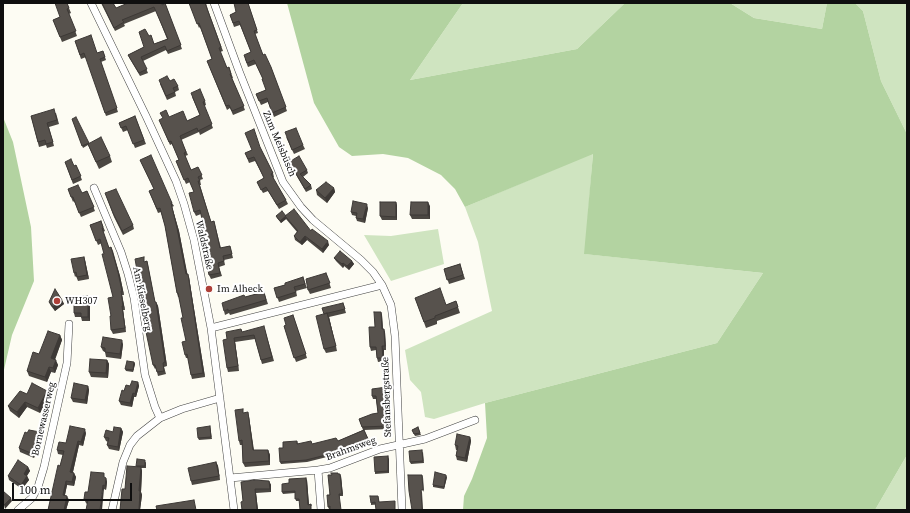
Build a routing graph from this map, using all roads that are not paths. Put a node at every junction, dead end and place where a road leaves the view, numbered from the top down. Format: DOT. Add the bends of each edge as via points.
graph roads {
  1 [pos="91,3"];
  2 [pos="214,3"];
  3 [pos="94,188"];
  4 [pos="382,285"];
  5 [pos="69,324"];
  6 [pos="211,328"];
  7 [pos="220,398"];
  8 [pos="160,418"];
  9 [pos="475,420"];
  10 [pos="399,444"];
  11 [pos="318,470"];
  12 [pos="230,478"];
  13 [pos="18,510"];
  14 [pos="112,510"];
  15 [pos="234,510"];
  16 [pos="321,510"];
  17 [pos="402,510"];
  1 -- 6 [label="street, Waldstraße" via="176,181 194,240"];
  2 -- 4 [label="street, Zum Meisbüsch" via="283,182 313,220 361,260"];
  3 -- 8 [label="street, Am Kieselberg" via="127,269 134,298 145,375"];
  4 -- 6 [label="street"];
  4 -- 10 [label="street, Stefansbergstraße" via="391,304 393,316"];
  5 -- 13 [label="street, Bornewasserweg" via="67,363 44,467 32,498"];
  6 -- 7 [label="street, Waldstraße"];
  7 -- 8 [label="street"];
  7 -- 12 [label="street, Waldstraße"];
  8 -- 14 [label="street" via="137,436 130,445 121,468"];
  9 -- 10 [label="street, Brahmsweg" via="425,439"];
  10 -- 11 [label="street, Brahmsweg"];
  10 -- 17 [label="street, Stefansbergstraße"];
  11 -- 12 [label="street, Brahmsweg"];
  11 -- 16 [label="street"];
  12 -- 15 [label="street, Waldstraße"];
}
